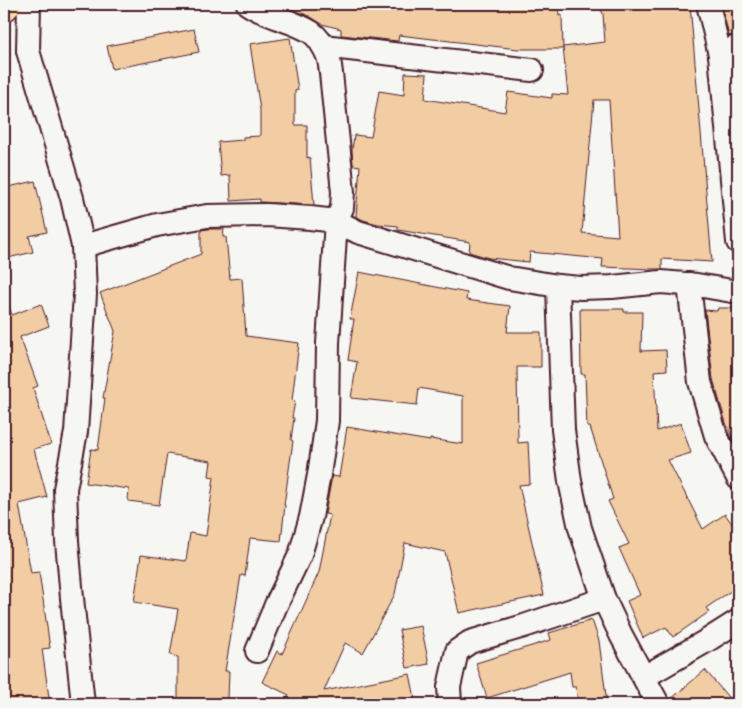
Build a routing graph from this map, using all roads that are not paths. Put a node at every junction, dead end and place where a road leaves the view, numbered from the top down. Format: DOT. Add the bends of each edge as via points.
graph roads {
  1 [pos="7,4"];
  2 [pos="29,4"];
  3 [pos="248,4"];
  4 [pos="708,4"];
  5 [pos="4,7"];
  6 [pos="323,46"];
  7 [pos="729,50"];
  8 [pos="532,70"];
  9 [pos="336,221"];
  10 [pos="738,242"];
  11 [pos="84,246"];
  12 [pos="688,284"];
  13 [pos="558,286"];
  14 [pos="738,292"];
  15 [pos="738,478"];
  16 [pos="604,599"];
  17 [pos="738,621"];
  18 [pos="257,651"];
  19 [pos="644,677"];
  20 [pos="83,704"];
  21 [pos="450,704"];
  22 [pos="658,704"];
  1 -- 5 [label="highway"];
  2 -- 11 [label="street" via="28,51"];
  3 -- 6 [label="street" via="313,33"];
  4 -- 7 [label="street"];
  6 -- 8 [label="street"];
  6 -- 9 [label="street" via="331,73 343,192 342,208"];
  7 -- 10 [label="street"];
  9 -- 11 [label="street" via="267,215 207,216 157,225"];
  9 -- 13 [label="street" via="358,232 509,278"];
  9 -- 18 [label="street" via="327,421 319,475 300,555"];
  11 -- 20 [label="street" via="85,294 76,432 65,489"];
  12 -- 13 [label="street"];
  12 -- 14 [label="street"];
  12 -- 15 [label="street" via="700,382 716,436"];
  13 -- 16 [label="street" via="563,430 570,481 580,528"];
  16 -- 19 [label="street"];
  16 -- 21 [label="street" via="470,642 457,652 449,686"];
  17 -- 19 [label="street"];
  19 -- 22 [label="street"];
}
